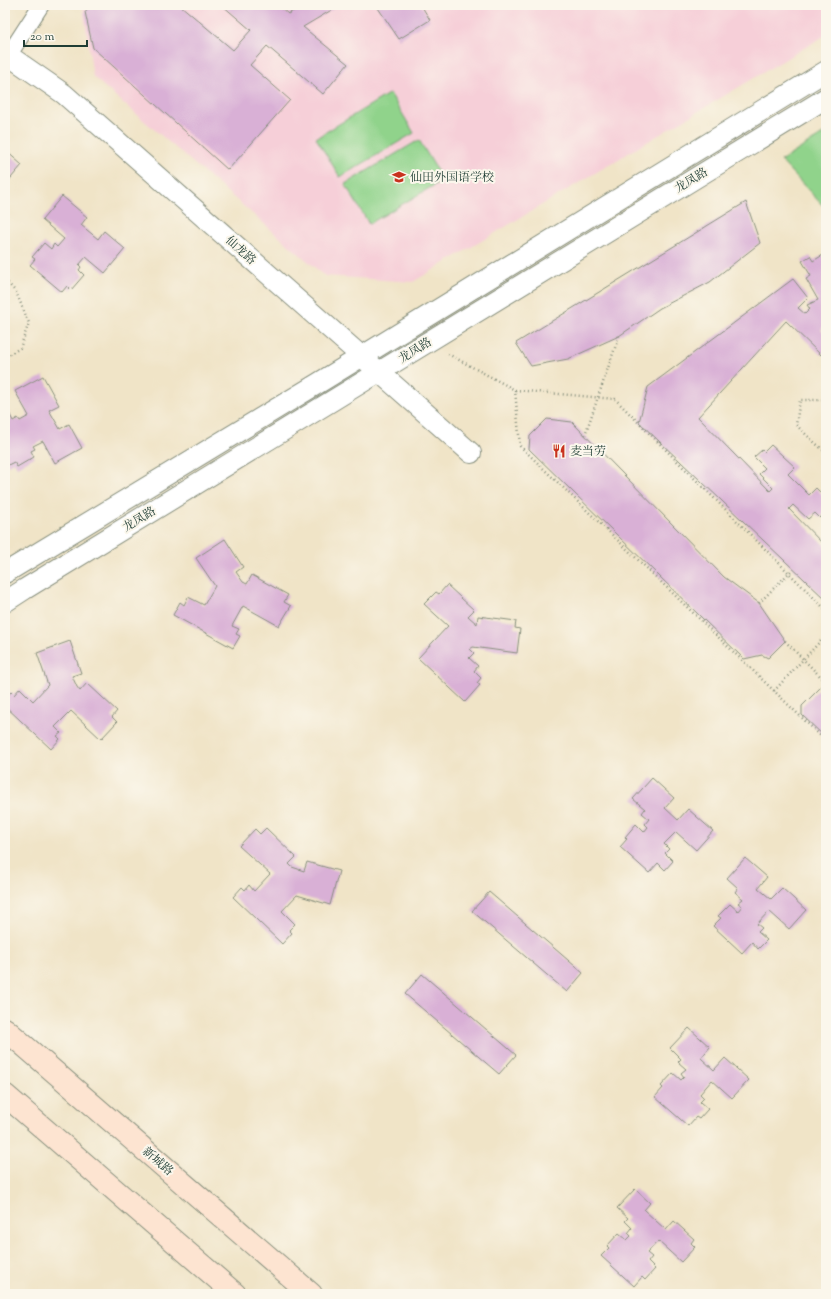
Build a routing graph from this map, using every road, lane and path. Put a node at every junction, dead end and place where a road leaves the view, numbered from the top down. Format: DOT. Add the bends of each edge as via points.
graph roads {
  1 [pos="41,5"];
  2 [pos="7,54"];
  3 [pos="826,71"];
  4 [pos="826,98"];
  5 [pos="5,280"];
  6 [pos="620,336"];
  7 [pos="426,343"];
  8 [pos="5,357"];
  9 [pos="362,357"];
  10 [pos="379,372"];
  11 [pos="516,390"];
  12 [pos="826,399"];
  13 [pos="585,435"];
  14 [pos="471,453"];
  15 [pos="826,453"];
  16 [pos="793,569"];
  17 [pos="5,573"];
  18 [pos="5,602"];
  19 [pos="759,603"];
  20 [pos="826,610"];
  21 [pos="826,635"];
  22 [pos="785,641"];
  23 [pos="826,682"];
  24 [pos="774,690"];
  25 [pos="826,741"];
  26 [pos="5,1029"];
  27 [pos="5,1095"];
  28 [pos="235,1294"];
  29 [pos="311,1294"];
  1 -- 2 [label="street"];
  2 -- 9 [label="street, 仙龙路" via="64,94"];
  3 -- 9 [label="street, 龙凤路"];
  4 -- 7 [label="street, 龙凤路"];
  5 -- 8 [label="path" via="16,292 29,323 20,348"];
  6 -- 13 [label="path, bridge"];
  7 -- 10 [label="street, 龙凤路"];
  7 -- 11 [label="path"];
  9 -- 10 [label="street, 仙龙路"];
  9 -- 17 [label="street, 龙凤路"];
  10 -- 14 [label="street, 仙龙路"];
  10 -- 18 [label="street, 龙凤路"];
  11 -- 20 [label="path" via="615,399"];
  11 -- 24 [label="path" via="520,446"];
  12 -- 15 [label="path" via="800,400 796,425"];
  16 -- 19 [label="path, bridge"];
  21 -- 24 [label="path"];
  22 -- 23 [label="path, bridge"];
  24 -- 25 [label="path"];
  26 -- 29 [label="main road, 新城路"];
  27 -- 28 [label="main road"];
}
